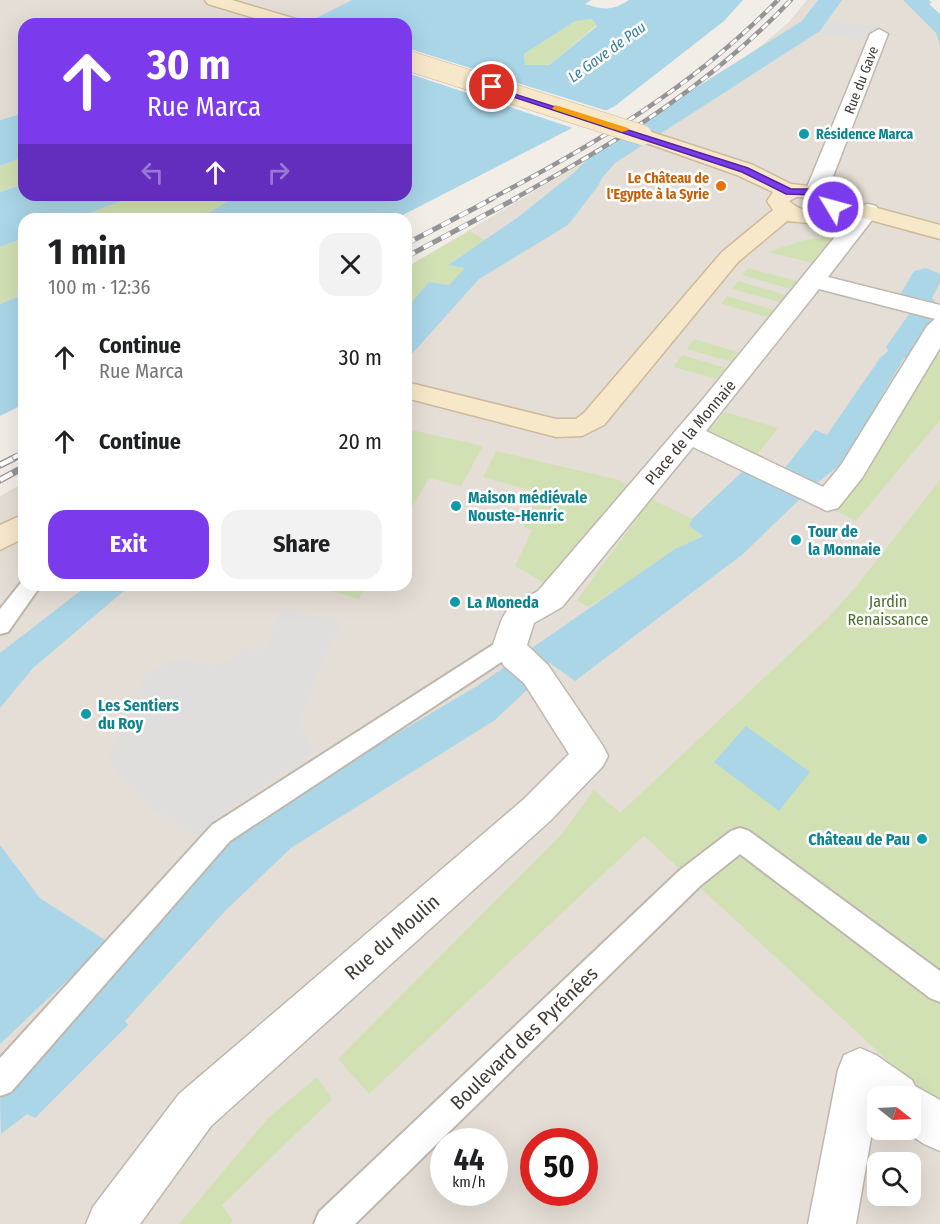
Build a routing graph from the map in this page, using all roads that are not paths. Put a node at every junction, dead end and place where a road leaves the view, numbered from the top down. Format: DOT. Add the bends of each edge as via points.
graph roads {
  1 [pos="222,1"];
  2 [pos="274,18"];
  3 [pos="879,34"];
  4 [pos="412,62"];
  5 [pos="825,198"];
  6 [pos="789,202"];
  7 [pos="868,211"];
  8 [pos="940,232"];
  9 [pos="813,280"];
  10 [pos="940,313"];
  11 [pos="940,326"];
  12 [pos="412,391"];
  13 [pos="688,434"];
  14 [pos="18,528"];
  15 [pos="0,539"];
  16 [pos="26,591"];
  17 [pos="0,626"];
  18 [pos="520,648"];
  19 [pos="940,988"];
  20 [pos="0,1081"];
  21 [pos="882,1086"];
  22 [pos="921,1115"];
  23 [pos="940,1128"];
  24 [pos="110,1224"];
  25 [pos="331,1224"];
  26 [pos="832,1224"];
  1 -- 2 [label="main road"];
  3 -- 5 [label="street, Rue du Gave"];
  4 -- 6 [label="main road, bridge" via="728,164"];
  5 -- 6 [label="main road" via="831,211 820,216 804,216"];
  5 -- 7 [label="main road"];
  6 -- 12 [label="main road" via="779,216 730,257 594,419 582,426 556,428"];
  7 -- 8 [label="main road"];
  7 -- 9 [label="street, Place de la Monnaie"];
  9 -- 10 [label="street"];
  9 -- 13 [label="street, Place de la Monnaie"];
  11 -- 13 [label="street" via="852,471 826,501"];
  13 -- 18 [label="street, Place de la Monnaie" via="550,599"];
  14 -- 15 [label="main road"];
  16 -- 17 [label="lane"];
  18 -- 20 [label="lane" via="221,833"];
  18 -- 24 [label="street, Rue du Moulin" via="590,756 537,810 195,1110"];
  19 -- 25 [label="lane, Boulevard des Pyrénées" via="741,839 690,878"];
  21 -- 26 [label="street" via="860,1070"];
  22 -- 23 [label="street"];
}
